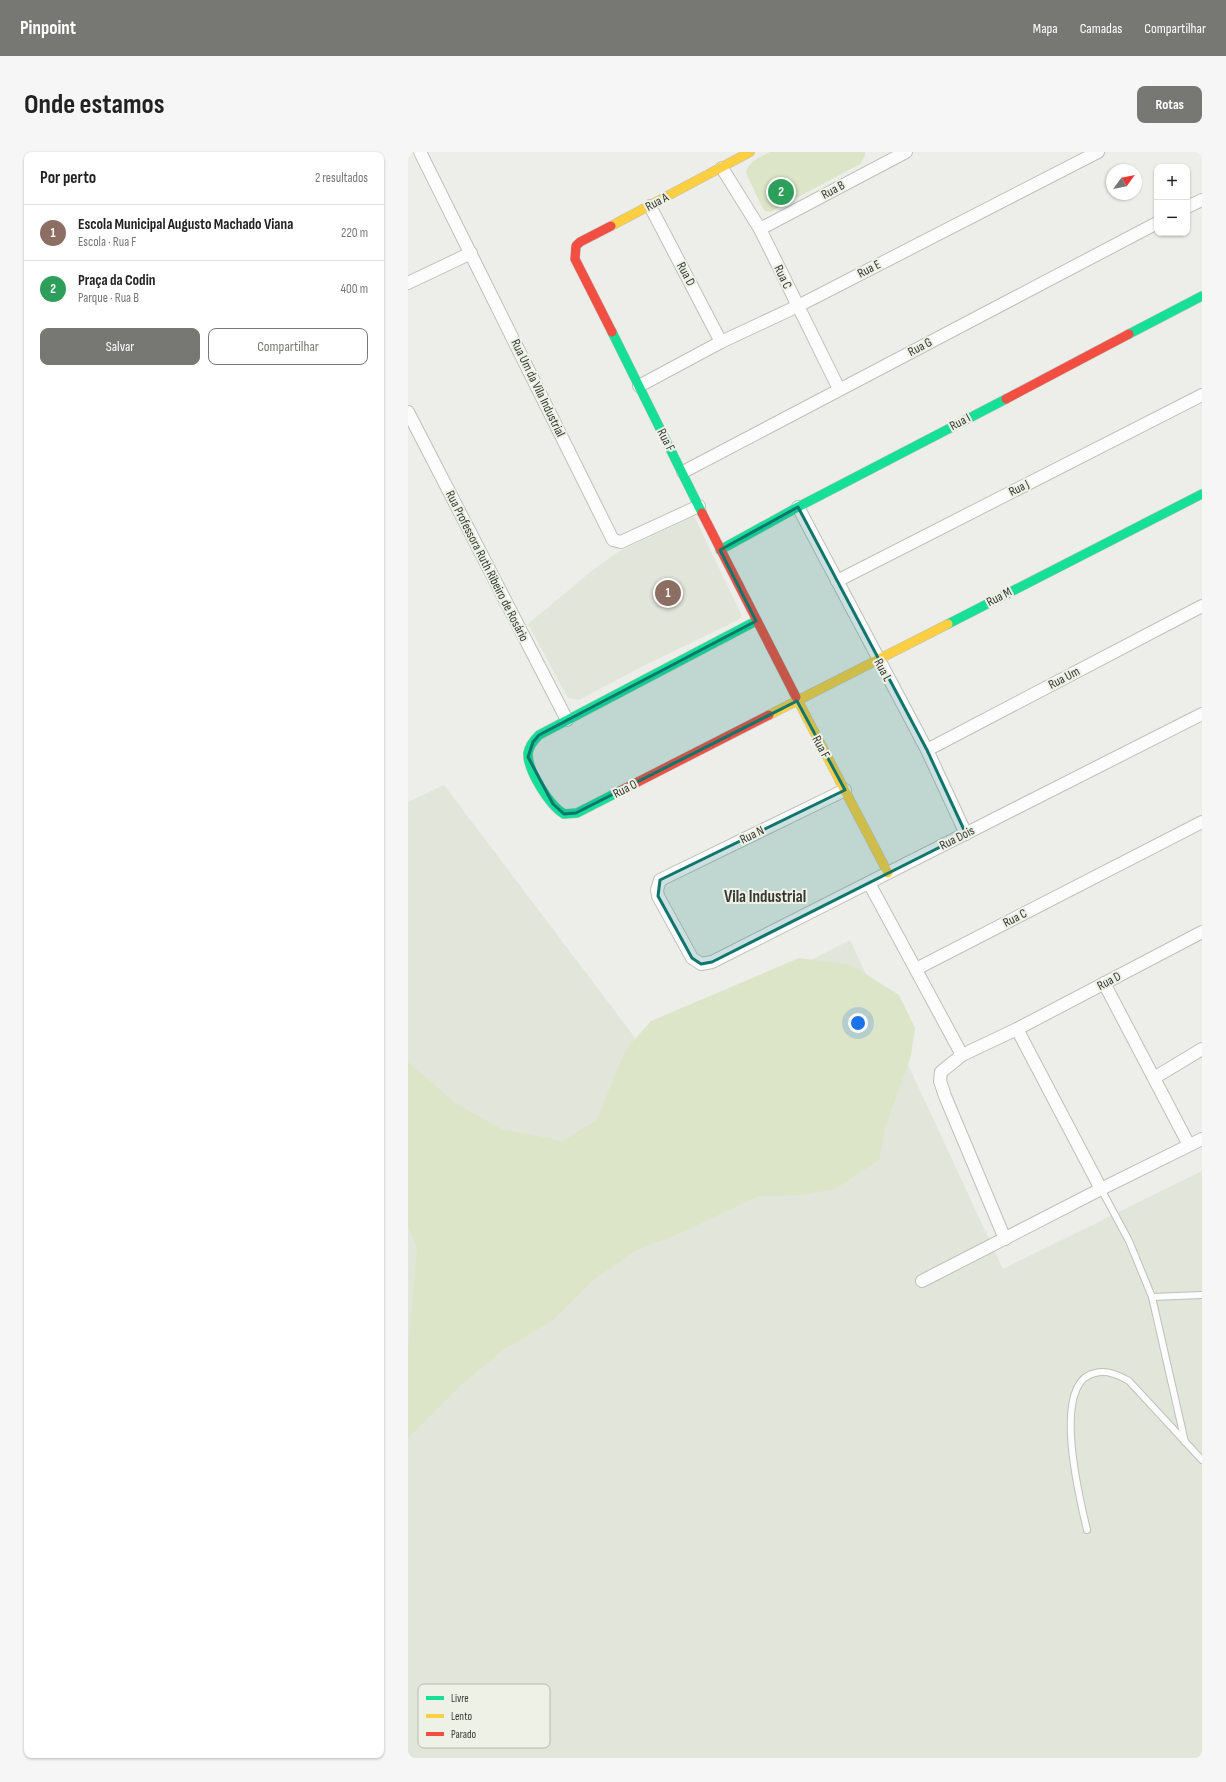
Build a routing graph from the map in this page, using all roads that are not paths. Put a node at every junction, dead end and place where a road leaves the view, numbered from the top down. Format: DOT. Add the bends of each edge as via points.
graph roads {
  1 [pos="420,152"];
  2 [pos="750,152"];
  3 [pos="906,152"];
  4 [pos="1098,152"];
  5 [pos="886,156"];
  6 [pos="722,168"];
  7 [pos="1202,200"];
  8 [pos="650,206"];
  9 [pos="1190,206"];
  10 [pos="1154,225"];
  11 [pos="760,229"];
  12 [pos="471,253"];
  13 [pos="576,259"];
  14 [pos="408,283"];
  15 [pos="1202,296"];
  16 [pos="798,306"];
  17 [pos="721,342"];
  18 [pos="639,386"];
  19 [pos="839,389"];
  20 [pos="1202,395"];
  21 [pos="408,412"];
  22 [pos="683,472"];
  23 [pos="1202,494"];
  24 [pos="699,506"];
  25 [pos="798,506"];
  26 [pos="720,550"];
  27 [pos="837,581"];
  28 [pos="1202,606"];
  29 [pos="756,621"];
  30 [pos="878,659"];
  31 [pos="797,701"];
  32 [pos="1202,714"];
  33 [pos="567,720"];
  34 [pos="927,750"];
  35 [pos="845,790"];
  36 [pos="1202,822"];
  37 [pos="966,834"];
  38 [pos="888,872"];
  39 [pos="869,883"];
  40 [pos="1202,932"];
  41 [pos="712,962"];
  42 [pos="916,969"];
  43 [pos="1104,984"];
  44 [pos="1016,1029"];
  45 [pos="1202,1050"];
  46 [pos="962,1055"];
  47 [pos="1154,1078"];
  48 [pos="1202,1139"];
  49 [pos="1189,1145"];
  50 [pos="1101,1189"];
  51 [pos="1005,1239"];
  52 [pos="922,1281"];
  53 [pos="1202,1296"];
  54 [pos="1152,1297"];
  55 [pos="1186,1443"];
  56 [pos="1202,1460"];
  57 [pos="1087,1530"];
  1 -- 12 [label="street, Rua Um da Vila Industrial"];
  2 -- 6 [label="street, Rua A"];
  3 -- 5 [label="street, Rua B"];
  4 -- 16 [label="street, Rua E"];
  5 -- 11 [label="street, Rua B"];
  6 -- 8 [label="street, Rua A"];
  6 -- 11 [label="street, Rua C"];
  7 -- 9 [label="street"];
  8 -- 13 [label="street, Rua A" via="580,242 576,246"];
  8 -- 17 [label="street, Rua D"];
  10 -- 19 [label="street, Rua G"];
  11 -- 16 [label="street, Rua C"];
  12 -- 14 [label="street"];
  12 -- 24 [label="street, Rua Um da Vila Industrial" via="613,540 621,542"];
  13 -- 18 [label="street, Rua F"];
  15 -- 25 [label="street, Rua I"];
  16 -- 17 [label="street, Rua E"];
  16 -- 19 [label="street, Rua C"];
  17 -- 18 [label="street, Rua E"];
  18 -- 22 [label="street, Rua F"];
  19 -- 22 [label="street, Rua G"];
  20 -- 27 [label="street, Rua J"];
  21 -- 33 [label="street, Rua Professora Ruth Ribeiro de Rosário"];
  22 -- 24 [label="street, Rua F"];
  23 -- 30 [label="street, Rua M"];
  24 -- 26 [label="street, Rua F"];
  25 -- 26 [label="street, Rua I"];
  25 -- 27 [label="street, Rua L"];
  26 -- 29 [label="street, Rua F"];
  27 -- 30 [label="street, Rua L"];
  28 -- 34 [label="street, Rua Um"];
  29 -- 31 [label="street, Rua F"];
  29 -- 33 [label="street"];
  30 -- 31 [label="street, Rua M"];
  30 -- 34 [label="street, Rua L"];
  31 -- 33 [label="street, Rua O" via="588,808 569,815 560,812 552,804 528,757 533,742 539,735"];
  31 -- 35 [label="street, Rua F"];
  32 -- 37 [label="street, Rua Dois"];
  34 -- 37 [label="street, Rua L"];
  35 -- 38 [label="street, Rua F"];
  35 -- 41 [label="street, Rua N" via="660,880 656,890 658,896 692,958 701,964"];
  36 -- 42 [label="street, Rua C"];
  37 -- 38 [label="street, Rua Dois"];
  38 -- 39 [label="street, Rua Dois"];
  39 -- 41 [label="street, Rua Dois"];
  39 -- 42 [label="street"];
  40 -- 43 [label="street, Rua D"];
  42 -- 46 [label="street"];
  43 -- 44 [label="street, Rua D"];
  43 -- 47 [label="street"];
  44 -- 46 [label="street, Rua D"];
  44 -- 50 [label="street"];
  45 -- 47 [label="street"];
  46 -- 51 [label="street, Rua D" via="944,1068 940,1081"];
  47 -- 49 [label="street"];
  48 -- 49 [label="street"];
  49 -- 50 [label="street"];
  50 -- 51 [label="street"];
  50 -- 54 [label="lane" via="1130,1241"];
  51 -- 52 [label="street"];
  53 -- 54 [label="lane"];
  54 -- 55 [label="lane"];
  55 -- 56 [label="lane"];
  55 -- 57 [label="lane" via="1129,1381 1117,1374 1101,1372 1090,1374 1080,1381 1075,1390 1070,1423 1072,1462"];
}
